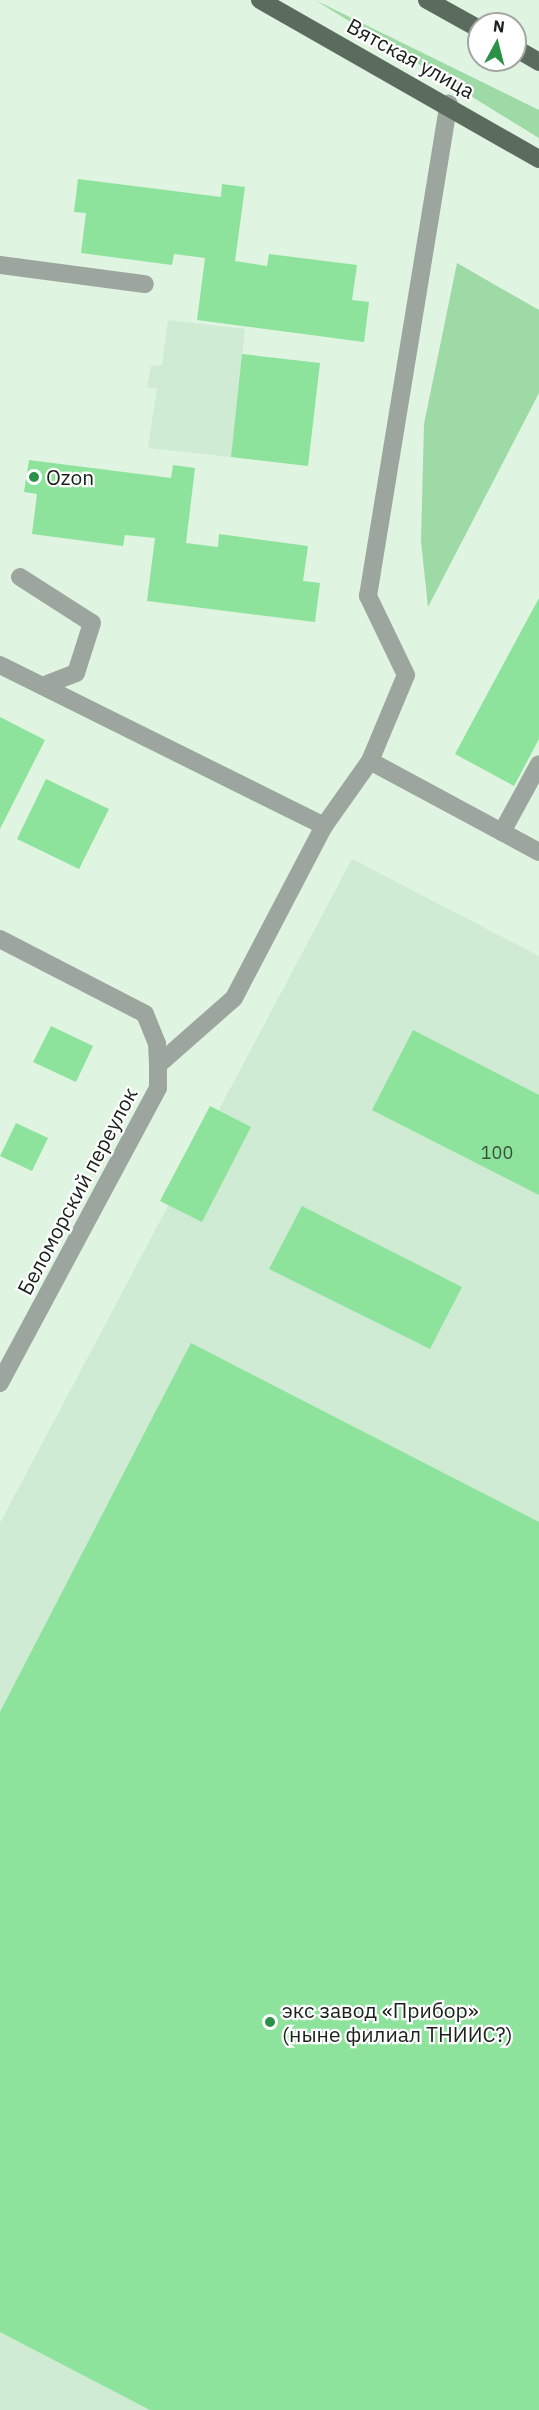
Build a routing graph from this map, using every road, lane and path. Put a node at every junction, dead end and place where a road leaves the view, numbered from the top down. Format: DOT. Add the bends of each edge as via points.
graph roads {
  1 [pos="260,0"];
  2 [pos="427,0"];
  3 [pos="467,22"];
  4 [pos="449,104"];
  5 [pos="539,159"];
  6 [pos="0,264"];
  7 [pos="145,284"];
  8 [pos="20,577"];
  9 [pos="0,665"];
  10 [pos="42,686"];
  11 [pos="370,761"];
  12 [pos="539,764"];
  13 [pos="324,826"];
  14 [pos="502,832"];
  15 [pos="539,852"];
  16 [pos="0,939"];
  17 [pos="158,1065"];
  18 [pos="0,1383"];
  1 -- 4 [label="main road, Вятская улица"];
  2 -- 3 [label="main road"];
  4 -- 5 [label="main road, Вятская улица"];
  4 -- 11 [label="street" via="368,596 406,675"];
  6 -- 7 [label="street"];
  8 -- 10 [label="street" via="92,623 76,673"];
  9 -- 10 [label="street"];
  10 -- 13 [label="street"];
  11 -- 13 [label="street"];
  11 -- 14 [label="street"];
  12 -- 14 [label="street"];
  13 -- 17 [label="street" via="234,998"];
  14 -- 15 [label="street"];
  16 -- 17 [label="street, Беломорский переулок" via="144,1014 157,1044"];
  17 -- 18 [label="street, Беломорский переулок" via="158,1088"];
}
